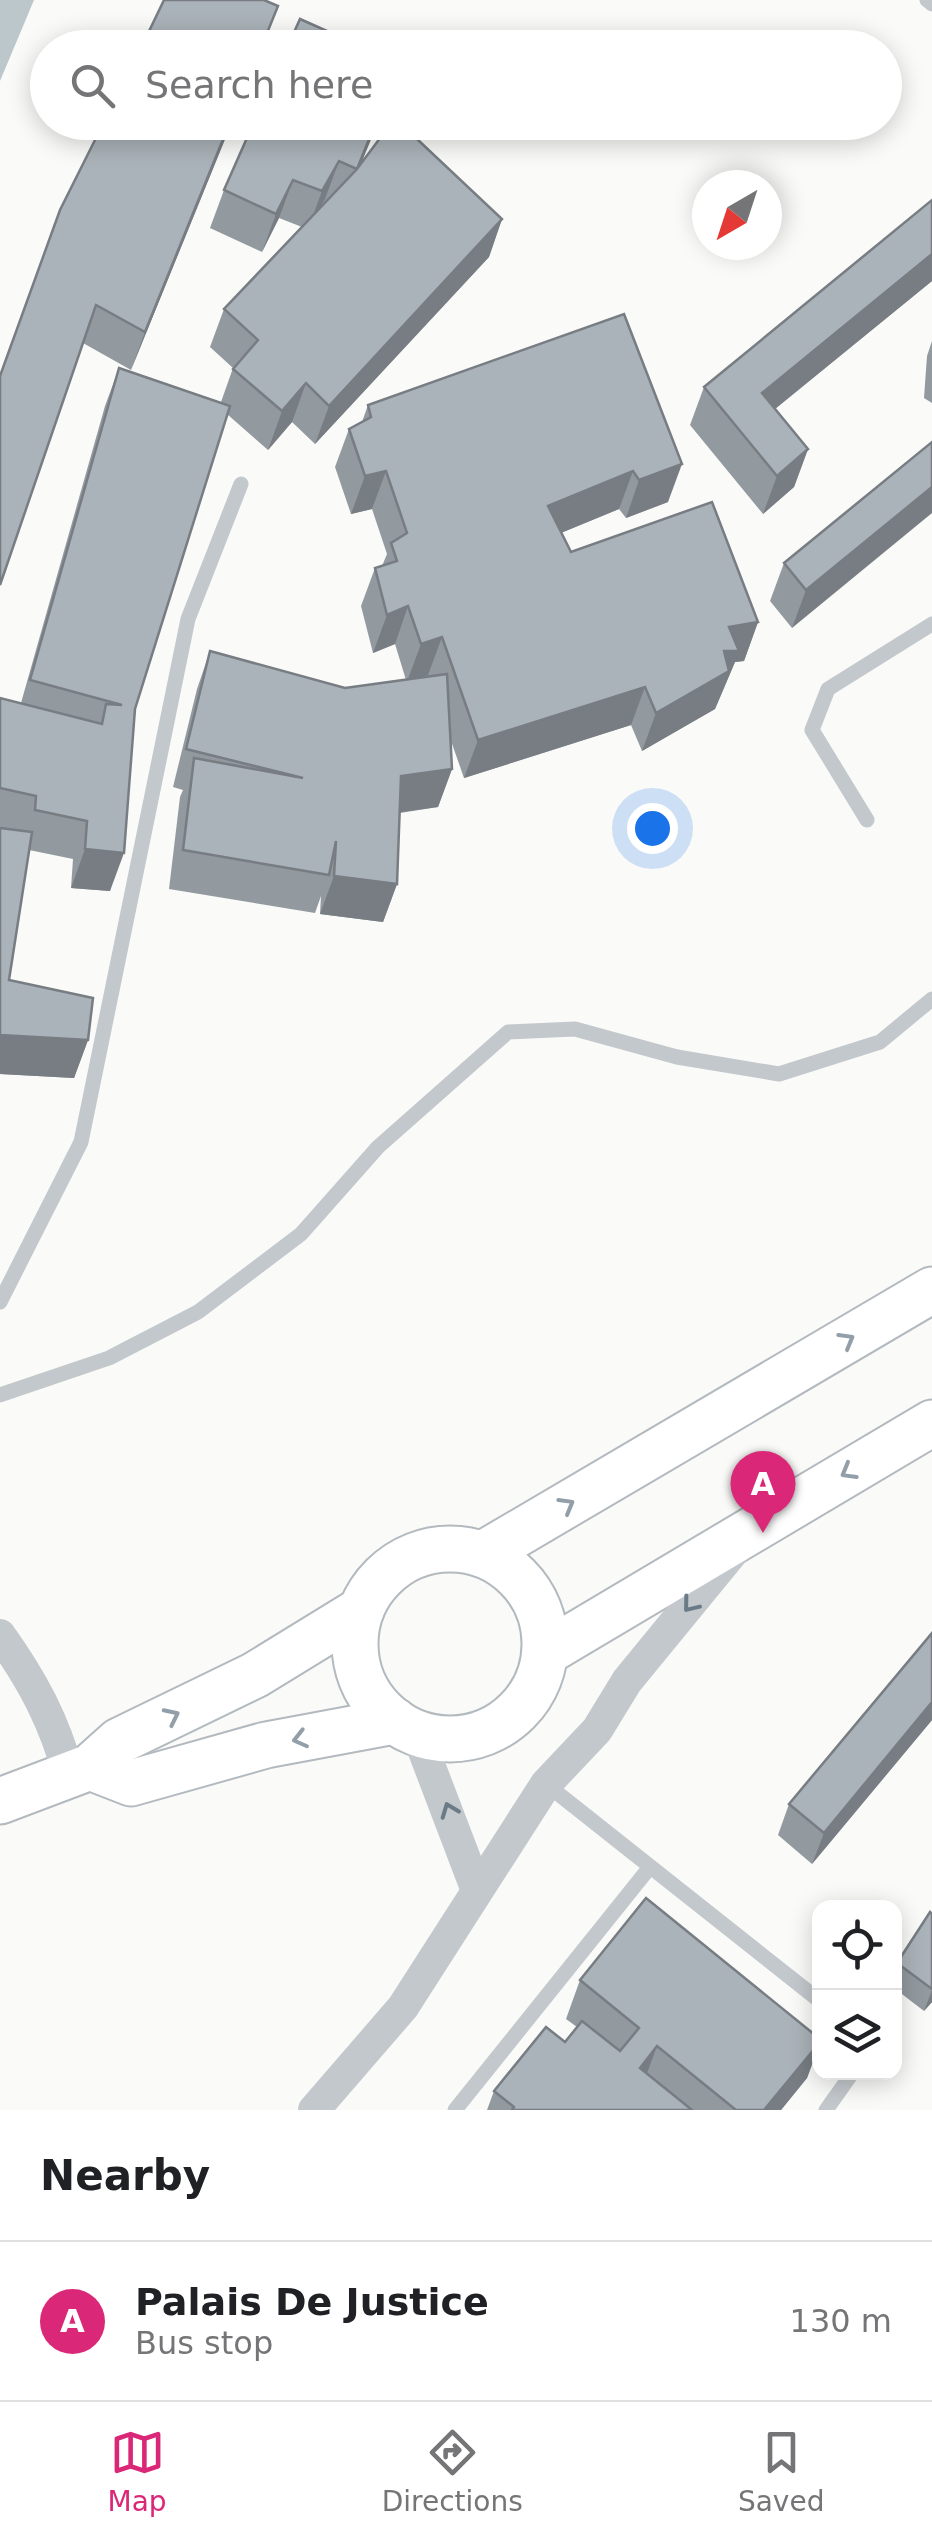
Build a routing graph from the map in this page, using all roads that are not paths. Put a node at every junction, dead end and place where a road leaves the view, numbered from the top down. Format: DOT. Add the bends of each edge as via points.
graph roads {
  1 [pos="241,484"];
  2 [pos="932,624"];
  3 [pos="867,820"];
  4 [pos="932,998"];
  5 [pos="932,1290"];
  6 [pos="0,1302"];
  7 [pos="0,1395"];
  8 [pos="932,1423"];
  9 [pos="751,1529"];
  10 [pos="483,1554"];
  11 [pos="360,1610"];
  12 [pos="0,1635"];
  13 [pos="546,1653"];
  14 [pos="406,1727"];
  15 [pos="80,1771"];
  16 [pos="546,1784"];
  17 [pos="0,1801"];
  18 [pos="650,1867"];
  19 [pos="476,1888"];
  20 [pos="812,1996"];
  21 [pos="847,2080"];
  22 [pos="314,2110"];
  23 [pos="455,2110"];
  24 [pos="826,2110"];
  1 -- 6 [label="lane" via="188,619 81,1142"];
  2 -- 3 [label="lane" via="828,689 812,730"];
  4 -- 7 [label="lane" via="880,1042 780,1074 575,1029 508,1032 378,1147 302,1234 198,1312 108,1358"];
  10 -- 5 [label="street, one-way"];
  8 -- 9 [label="street, one-way"];
  9 -- 13 [label="street"];
  9 -- 16 [label="street, one-way" via="627,1681 597,1730"];
  10 -- 11 [label="street" via="434,1549 410,1556 372,1588"];
  10 -- 13 [label="street" via="524,1583 537,1604"];
  11 -- 14 [label="street" via="360,1671 377,1704"];
  15 -- 11 [label="street, one-way" via="119,1742 256,1675"];
  12 -- 15 [label="street" via="31,1676"];
  13 -- 14 [label="street" via="540,1678 512,1718 466,1738"];
  14 -- 15 [label="street, one-way" via="266,1745 131,1783"];
  19 -- 14 [label="street, one-way"];
  15 -- 17 [label="street"];
  16 -- 18 [label="lane"];
  16 -- 19 [label="street"];
  18 -- 20 [label="lane"];
  18 -- 23 [label="lane"];
  19 -- 22 [label="street" via="402,2007"];
  21 -- 24 [label="lane"];
}
